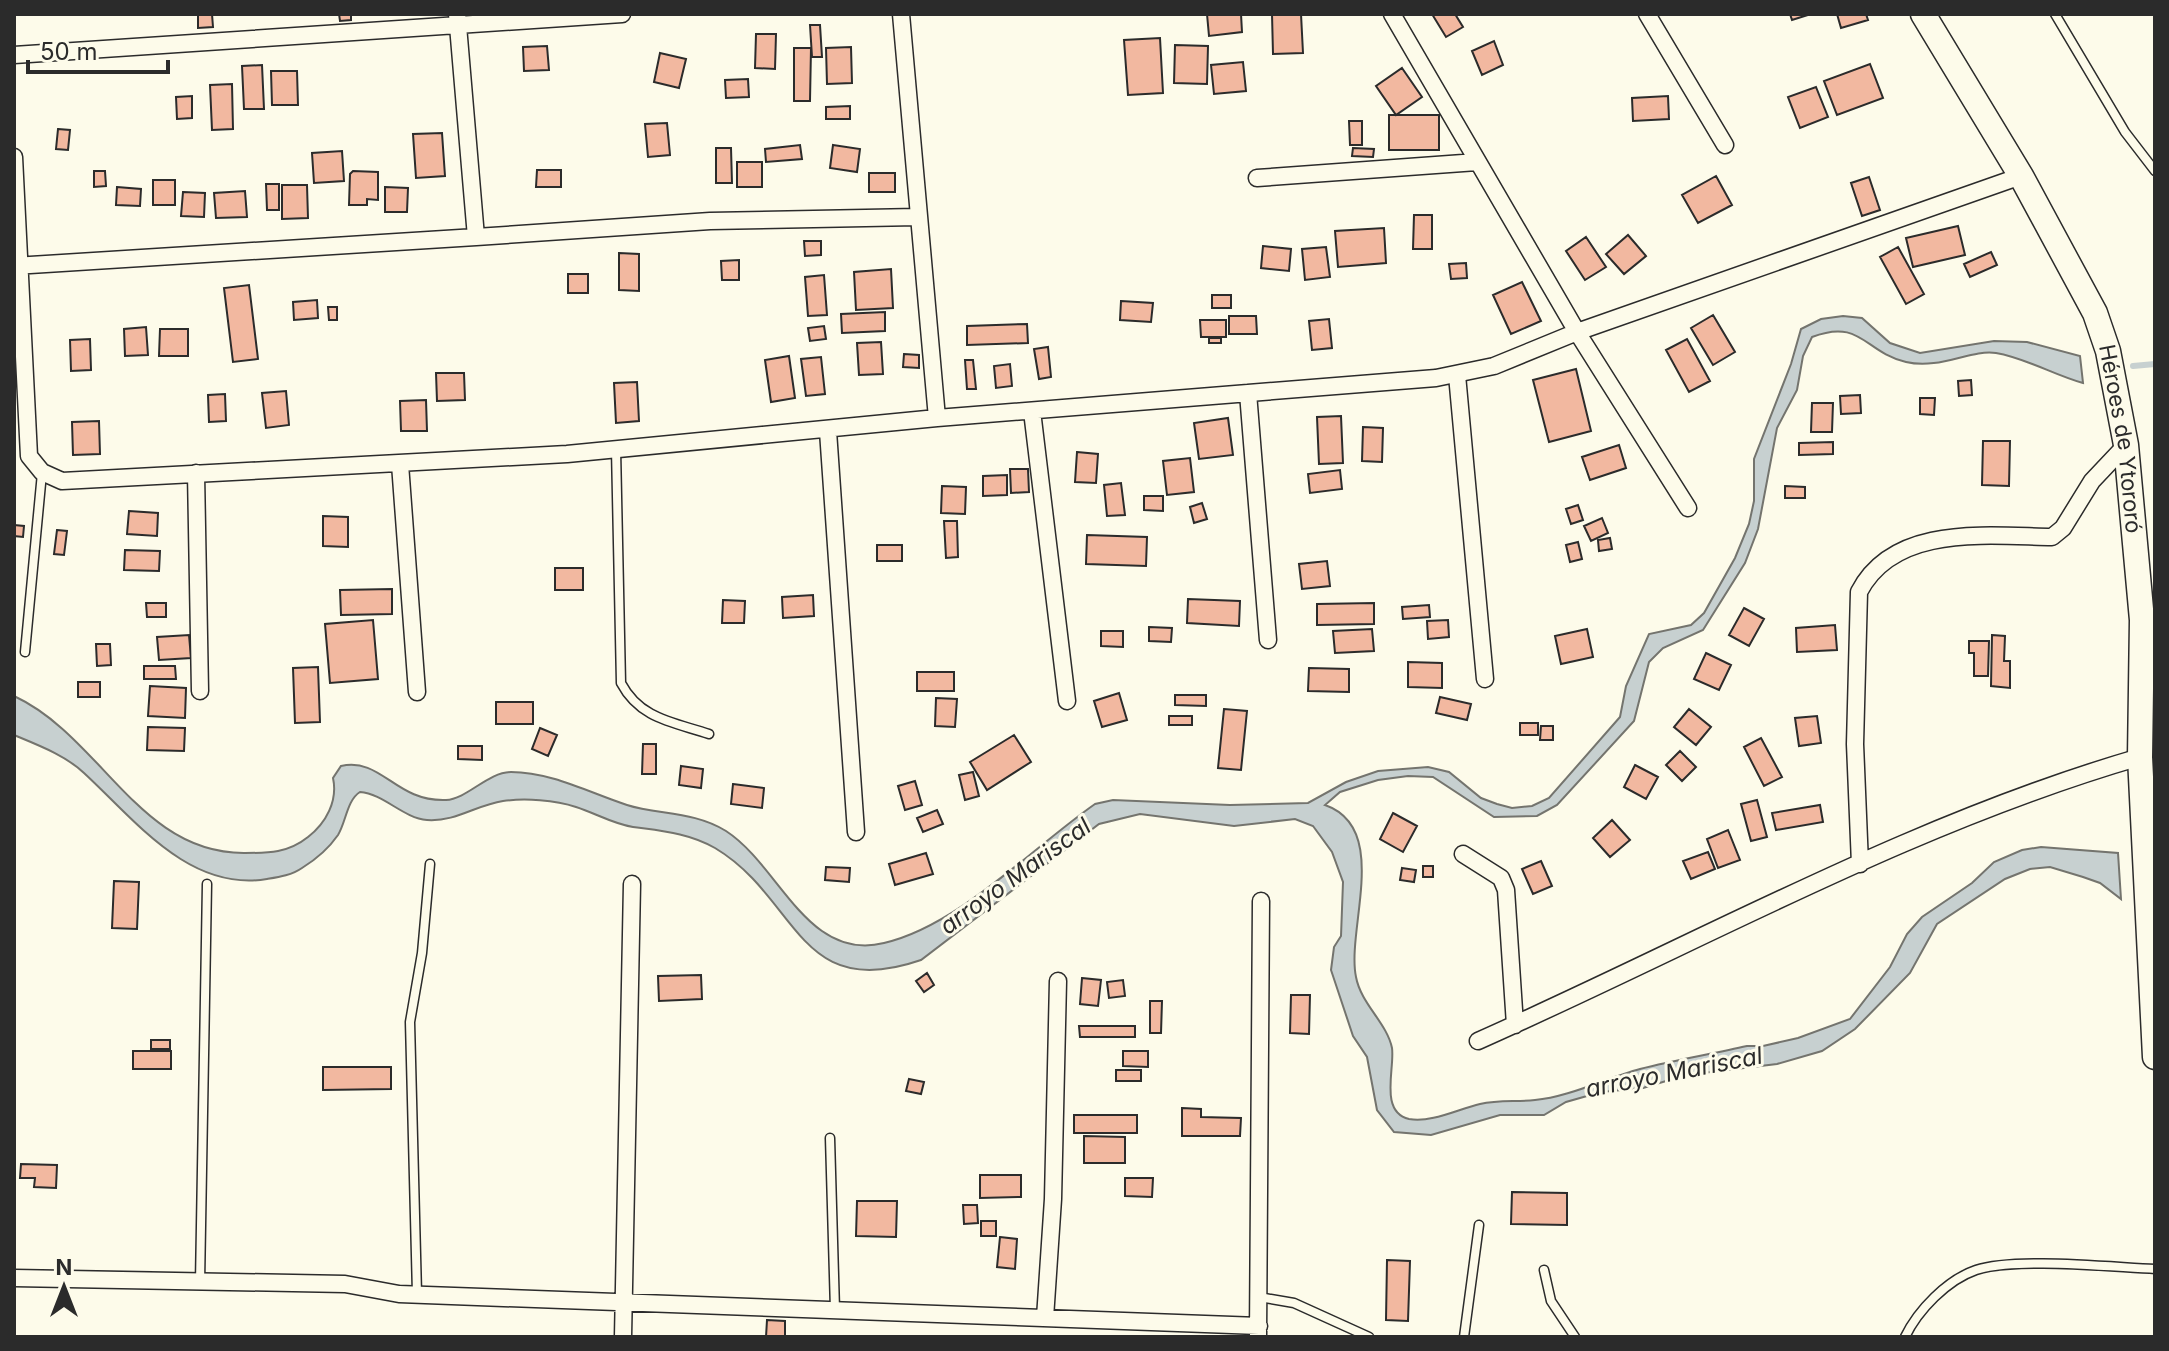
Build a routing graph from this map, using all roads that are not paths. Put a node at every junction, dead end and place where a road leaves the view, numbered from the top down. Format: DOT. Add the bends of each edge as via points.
graph roads {
  1 [pos="622,14"];
  2 [pos="901,14"];
  3 [pos="1392,14"];
  4 [pos="1647,14"];
  5 [pos="1923,14"];
  6 [pos="2055,14"];
  7 [pos="458,21"];
  8 [pos="14,55"];
  9 [pos="1725,145"];
  10 [pos="14,157"];
  11 [pos="1477,162"];
  12 [pos="2155,171"];
  13 [pos="2021,176"];
  14 [pos="1257,178"];
  15 [pos="917,217"];
  16 [pos="476,237"];
  17 [pos="18,266"];
  18 [pos="1577,332"];
  19 [pos="1457,375"];
  20 [pos="1248,393"];
  21 [pos="1032,411"];
  22 [pos="937,418"];
  23 [pos="828,431"];
  24 [pos="2126,445"];
  25 [pos="616,449"];
  26 [pos="400,464"];
  27 [pos="42,472"];
  28 [pos="196,473"];
  29 [pos="1688,508"];
  30 [pos="2148,619"];
  31 [pos="1268,640"];
  32 [pos="25,652"];
  33 [pos="1485,679"];
  34 [pos="200,691"];
  35 [pos="417,692"];
  36 [pos="1067,701"];
  37 [pos="709,734"];
  38 [pos="2140,757"];
  39 [pos="856,832"];
  40 [pos="1463,854"];
  41 [pos="430,864"];
  42 [pos="1860,864"];
  43 [pos="207,884"];
  44 [pos="632,884"];
  45 [pos="1261,901"];
  46 [pos="1058,981"];
  47 [pos="1515,1025"];
  48 [pos="1478,1041"];
  49 [pos="2155,1057"];
  50 [pos="830,1138"];
  51 [pos="1479,1225"];
  52 [pos="2155,1269"];
  53 [pos="1544,1270"];
  54 [pos="14,1278"];
  55 [pos="200,1283"];
  56 [pos="417,1294"];
  57 [pos="1259,1297"];
  58 [pos="623,1300"];
  59 [pos="835,1311"];
  60 [pos="1045,1318"];
  61 [pos="1259,1331"];
  62 [pos="623,1337"];
  63 [pos="1369,1337"];
  64 [pos="1464,1337"];
  65 [pos="1575,1337"];
  66 [pos="1905,1337"];
  1 -- 7 [label="street"];
  2 -- 15 [label="street"];
  3 -- 11 [label="street"];
  4 -- 9 [label="street"];
  5 -- 13 [label="main road, Héroes de Ytororó"];
  6 -- 12 [label="lane" via="2125,132"];
  7 -- 8 [label="street"];
  7 -- 16 [label="street"];
  10 -- 17 [label="street"];
  11 -- 14 [label="street"];
  11 -- 18 [label="street"];
  13 -- 18 [label="street"];
  13 -- 24 [label="main road, Héroes de Ytororó" via="2095,313"];
  15 -- 16 [label="street" via="710,221"];
  15 -- 22 [label="street"];
  16 -- 17 [label="street"];
  17 -- 27 [label="street" via="29,456"];
  18 -- 19 [label="street" via="1494,366"];
  18 -- 29 [label="street"];
  19 -- 20 [label="street"];
  19 -- 33 [label="street"];
  20 -- 21 [label="street"];
  20 -- 31 [label="street"];
  21 -- 22 [label="street"];
  21 -- 36 [label="street"];
  22 -- 23 [label="street"];
  23 -- 25 [label="street"];
  23 -- 39 [label="street"];
  24 -- 30 [label="main road, Héroes de Ytororó"];
  24 -- 42 [label="street" via="2052,537 1939,538 1910,547 1869,574 1859,592 1855,744"];
  25 -- 26 [label="street"];
  25 -- 37 [label="lane" via="621,683 631,702 646,713"];
  26 -- 28 [label="street"];
  26 -- 35 [label="street"];
  27 -- 28 [label="street" via="62,481"];
  27 -- 32 [label="lane"];
  28 -- 34 [label="street"];
  30 -- 38 [label="main road, Héroes de Ytororó"];
  38 -- 42 [label="street" via="2028,793"];
  38 -- 49 [label="main road, Héroes de Ytororó"];
  40 -- 47 [label="street" via="1501,878 1506,890"];
  41 -- 56 [label="lane" via="410,1022"];
  42 -- 47 [label="street"];
  43 -- 55 [label="lane"];
  44 -- 58 [label="street"];
  45 -- 57 [label="street"];
  46 -- 60 [label="street"];
  47 -- 48 [label="street"];
  50 -- 59 [label="lane"];
  51 -- 64 [label="lane"];
  52 -- 66 [label="lane" via="2034,1265 1978,1270 1942,1290"];
  53 -- 65 [label="lane" via="1551,1301"];
  54 -- 55 [label="street"];
  55 -- 56 [label="street" via="345,1284"];
  56 -- 58 [label="street"];
  57 -- 61 [label="street"];
  57 -- 63 [label="lane" via="1294,1303"];
  58 -- 59 [label="street"];
  58 -- 62 [label="street"];
  59 -- 60 [label="street"];
  60 -- 61 [label="street"];
}
